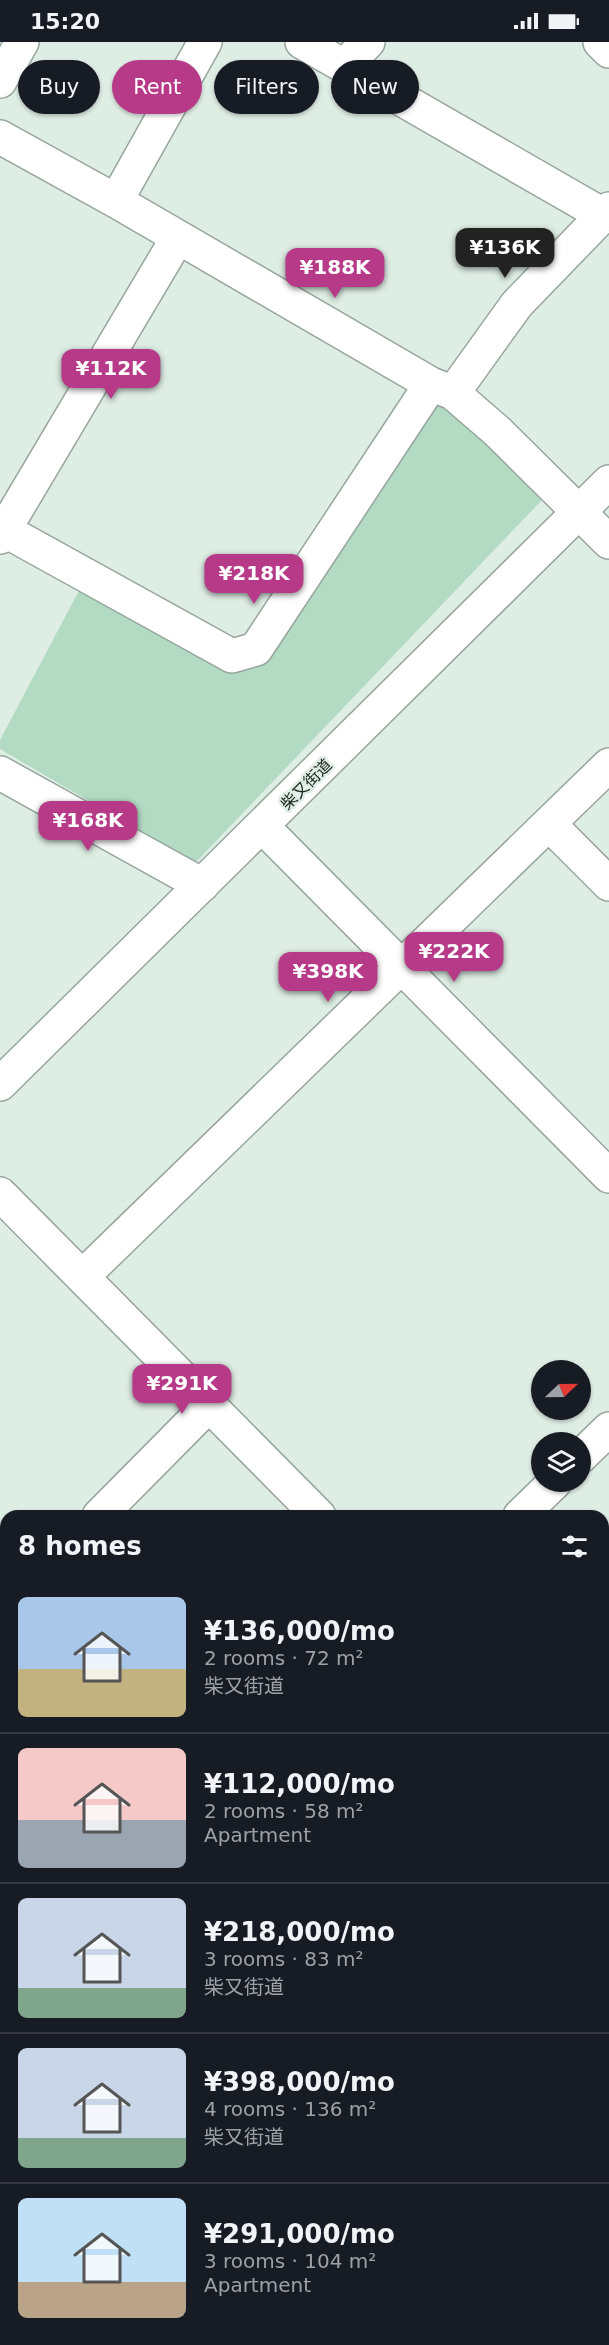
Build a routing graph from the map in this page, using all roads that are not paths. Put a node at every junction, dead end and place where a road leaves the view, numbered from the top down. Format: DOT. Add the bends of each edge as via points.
graph roads {
  1 [pos="22,42"];
  2 [pos="205,42"];
  3 [pos="302,42"];
  4 [pos="368,42"];
  5 [pos="600,42"];
  6 [pos="609,51"];
  7 [pos="334,60"];
  8 [pos="350,60"];
  9 [pos="0,81"];
  10 [pos="419,108"];
  11 [pos="0,137"];
  12 [pos="116,201"];
  13 [pos="606,212"];
  14 [pos="177,239"];
  15 [pos="442,388"];
  16 [pos="609,482"];
  17 [pos="578,512"];
  18 [pos="2,534"];
  19 [pos="609,542"];
  20 [pos="609,765"];
  21 [pos="0,773"];
  22 [pos="549,824"];
  23 [pos="263,827"];
  24 [pos="609,884"];
  25 [pos="202,885"];
  26 [pos="402,967"];
  27 [pos="0,1084"];
  28 [pos="609,1176"];
  29 [pos="0,1194"];
  30 [pos="83,1276"];
  31 [pos="208,1406"];
  32 [pos="609,1430"];
  33 [pos="591,1447"];
  34 [pos="545,1492"];
  35 [pos="105,1510"];
  36 [pos="313,1510"];
  37 [pos="526,1510"];
  1 -- 9 [label="street"];
  2 -- 12 [label="street"];
  3 -- 7 [label="street"];
  4 -- 8 [label="street"];
  5 -- 6 [label="street"];
  10 -- 13 [label="street"];
  11 -- 12 [label="street"];
  12 -- 14 [label="street"];
  13 -- 15 [label="street"];
  14 -- 15 [label="street"];
  14 -- 18 [label="street"];
  15 -- 17 [label="street" via="497,431"];
  15 -- 18 [label="street" via="255,649 231,656"];
  16 -- 17 [label="street, 柴又街道"];
  17 -- 19 [label="street"];
  17 -- 23 [label="street, 柴又街道"];
  20 -- 22 [label="street"];
  21 -- 25 [label="street"];
  22 -- 24 [label="street"];
  22 -- 26 [label="street"];
  23 -- 25 [label="street, 柴又街道"];
  23 -- 26 [label="street"];
  25 -- 27 [label="street, 柴又街道"];
  26 -- 28 [label="street"];
  26 -- 30 [label="street"];
  29 -- 30 [label="street"];
  30 -- 31 [label="street"];
  31 -- 35 [label="street"];
  31 -- 36 [label="street"];
  32 -- 33 [label="street"];
  34 -- 37 [label="street"];
}
